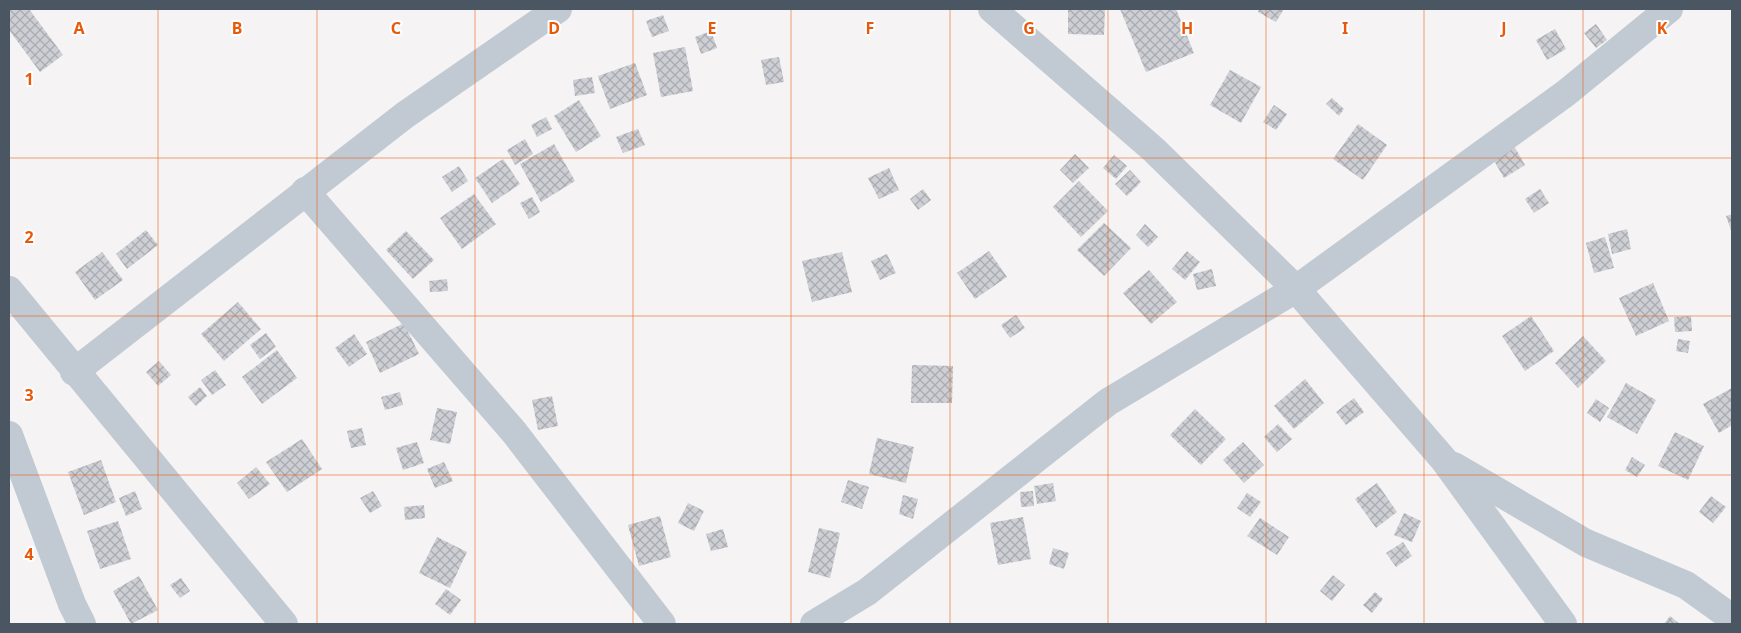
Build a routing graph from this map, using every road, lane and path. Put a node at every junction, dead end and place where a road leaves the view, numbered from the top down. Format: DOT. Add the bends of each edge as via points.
graph roads {
  1 [pos="558,9"];
  2 [pos="992,9"];
  3 [pos="1669,9"];
  4 [pos="304,191"];
  5 [pos="1296,289"];
  6 [pos="9,290"];
  7 [pos="74,372"];
  8 [pos="9,435"];
  9 [pos="1444,460"];
  10 [pos="1732,618"];
  11 [pos="82,624"];
  12 [pos="284,624"];
  13 [pos="662,624"];
  14 [pos="814,624"];
  15 [pos="1563,624"];
  1 -- 4 [label="street" via="405,115"];
  2 -- 5 [label="street" via="1154,150"];
  3 -- 5 [label="street" via="1566,93"];
  4 -- 7 [label="street"];
  4 -- 13 [label="street" via="514,432"];
  5 -- 9 [label="street"];
  5 -- 14 [label="street" via="1108,402 867,592"];
  6 -- 7 [label="street"];
  7 -- 12 [label="street"];
  8 -- 11 [label="street"];
  9 -- 10 [label="street" via="1586,543 1686,585"];
  9 -- 15 [label="street"];
}
